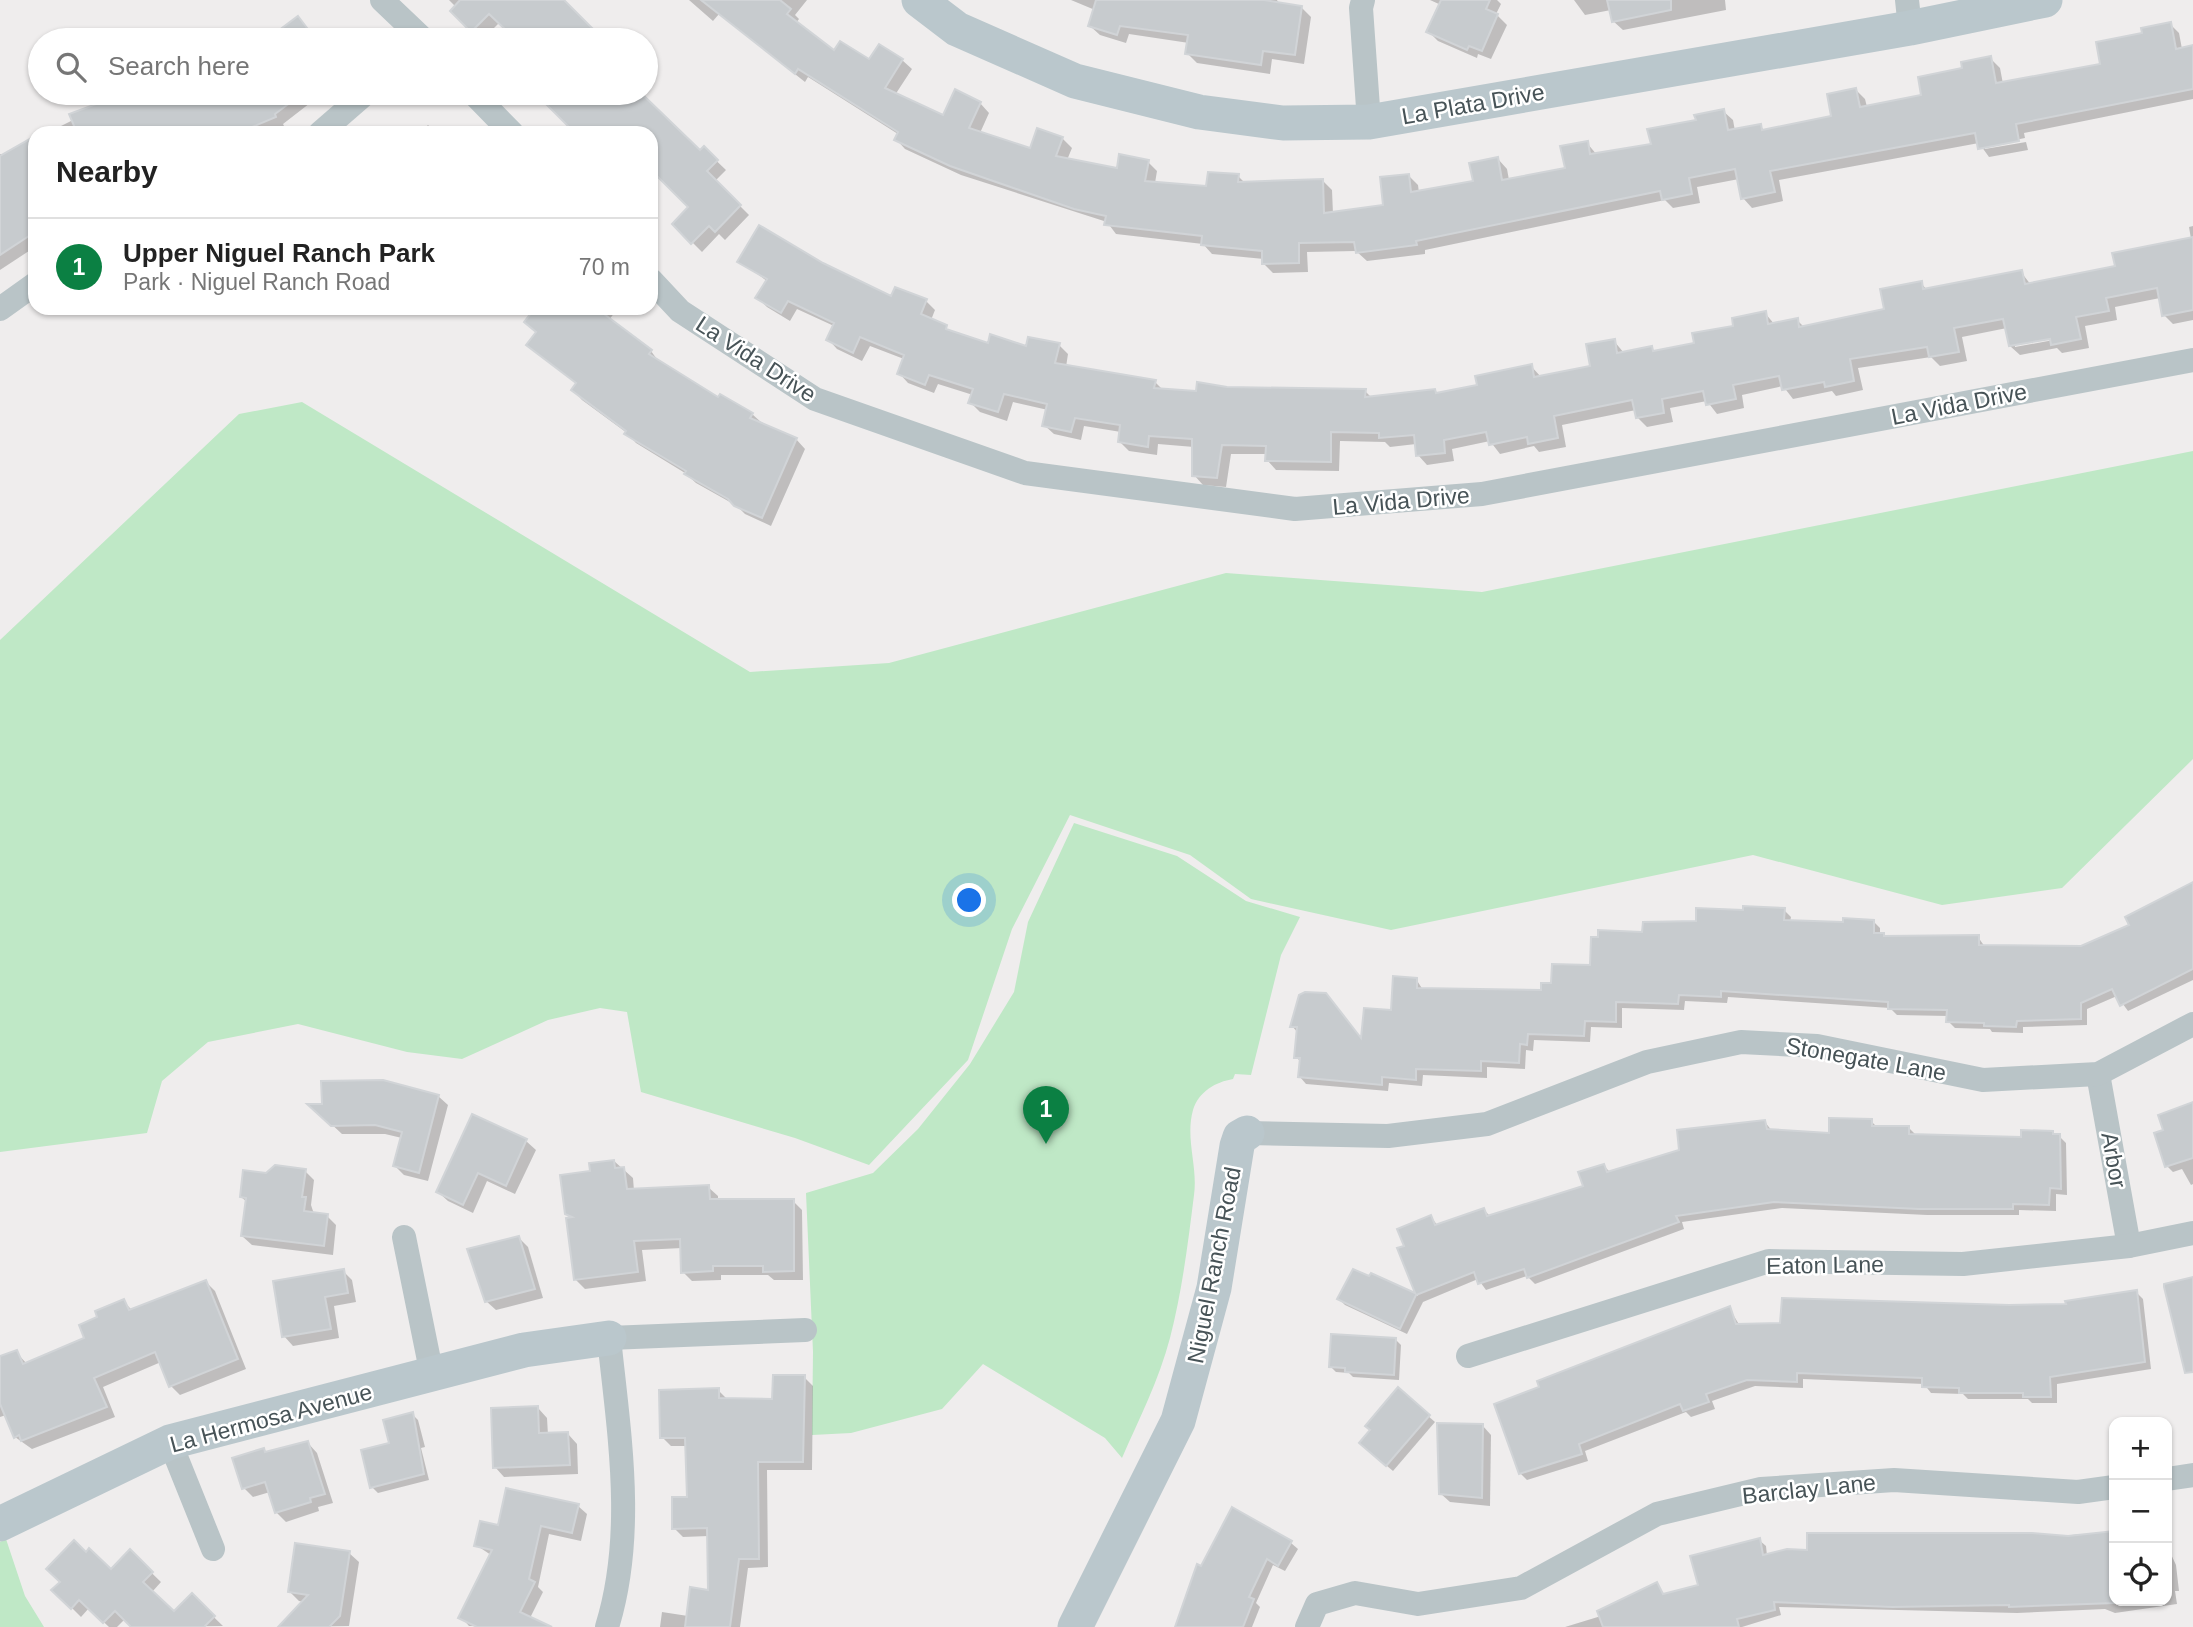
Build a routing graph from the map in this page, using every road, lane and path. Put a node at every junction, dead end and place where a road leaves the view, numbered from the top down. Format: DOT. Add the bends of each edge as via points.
graph roads {
  1 [pos="382,0"];
  2 [pos="919,0"];
  3 [pos="1363,0"];
  4 [pos="2045,0"];
  5 [pos="1908,14"];
  6 [pos="411,28"];
  7 [pos="352,105"];
  8 [pos="485,105"];
  9 [pos="1369,122"];
  10 [pos="328,126"];
  11 [pos="505,126"];
  12 [pos="658,287"];
  13 [pos="28,289"];
  14 [pos="0,309"];
  15 [pos="2193,360"];
  16 [pos="2193,1024"];
  17 [pos="2098,1074"];
  18 [pos="1247,1133"];
  19 [pos="2193,1233"];
  20 [pos="404,1237"];
  21 [pos="2129,1246"];
  22 [pos="805,1330"];
  23 [pos="609,1338"];
  24 [pos="1468,1356"];
  25 [pos="432,1375"];
  26 [pos="170,1442"];
  27 [pos="2193,1475"];
  28 [pos="2172,1478"];
  29 [pos="2109,1488"];
  30 [pos="0,1524"];
  31 [pos="214,1549"];
  32 [pos="607,1627"];
  33 [pos="1075,1627"];
  34 [pos="1307,1627"];
  1 -- 6 [label="street"];
  2 -- 9 [label="street, La Plata Drive" via="957,29 1075,81 1199,113 1283,123"];
  3 -- 9 [label="street"];
  4 -- 5 [label="street, La Plata Drive"];
  5 -- 9 [label="street, La Plata Drive"];
  7 -- 10 [label="street"];
  8 -- 11 [label="street"];
  12 -- 15 [label="street, La Vida Drive" via="680,310 815,400 1024,473 1295,509 1482,494"];
  13 -- 14 [label="street"];
  16 -- 17 [label="street, Stonegate Lane"];
  17 -- 18 [label="street, Stonegate Lane" via="1983,1080 1817,1046 1741,1042 1647,1062 1487,1124 1388,1136"];
  17 -- 21 [label="street, Arbor"];
  18 -- 33 [label="street, Niguel Ranch Road" via="1237,1146 1214,1288 1178,1421"];
  19 -- 21 [label="street, Eaton Lane"];
  20 -- 25 [label="street"];
  21 -- 24 [label="street, Eaton Lane" via="1963,1264 1769,1261"];
  22 -- 23 [label="street, La Hermosa Avenue"];
  23 -- 25 [label="street, La Hermosa Avenue" via="524,1350"];
  23 -- 32 [label="street" via="623,1481 621,1563"];
  25 -- 26 [label="street, La Hermosa Avenue"];
  26 -- 30 [label="street, La Hermosa Avenue"];
  26 -- 31 [label="street"];
  27 -- 28 [label="street"];
  29 -- 34 [label="street, Barclay Lane" via="2078,1492 1894,1480 1761,1489 1657,1514 1521,1588 1418,1604 1355,1593 1317,1604"];
}
